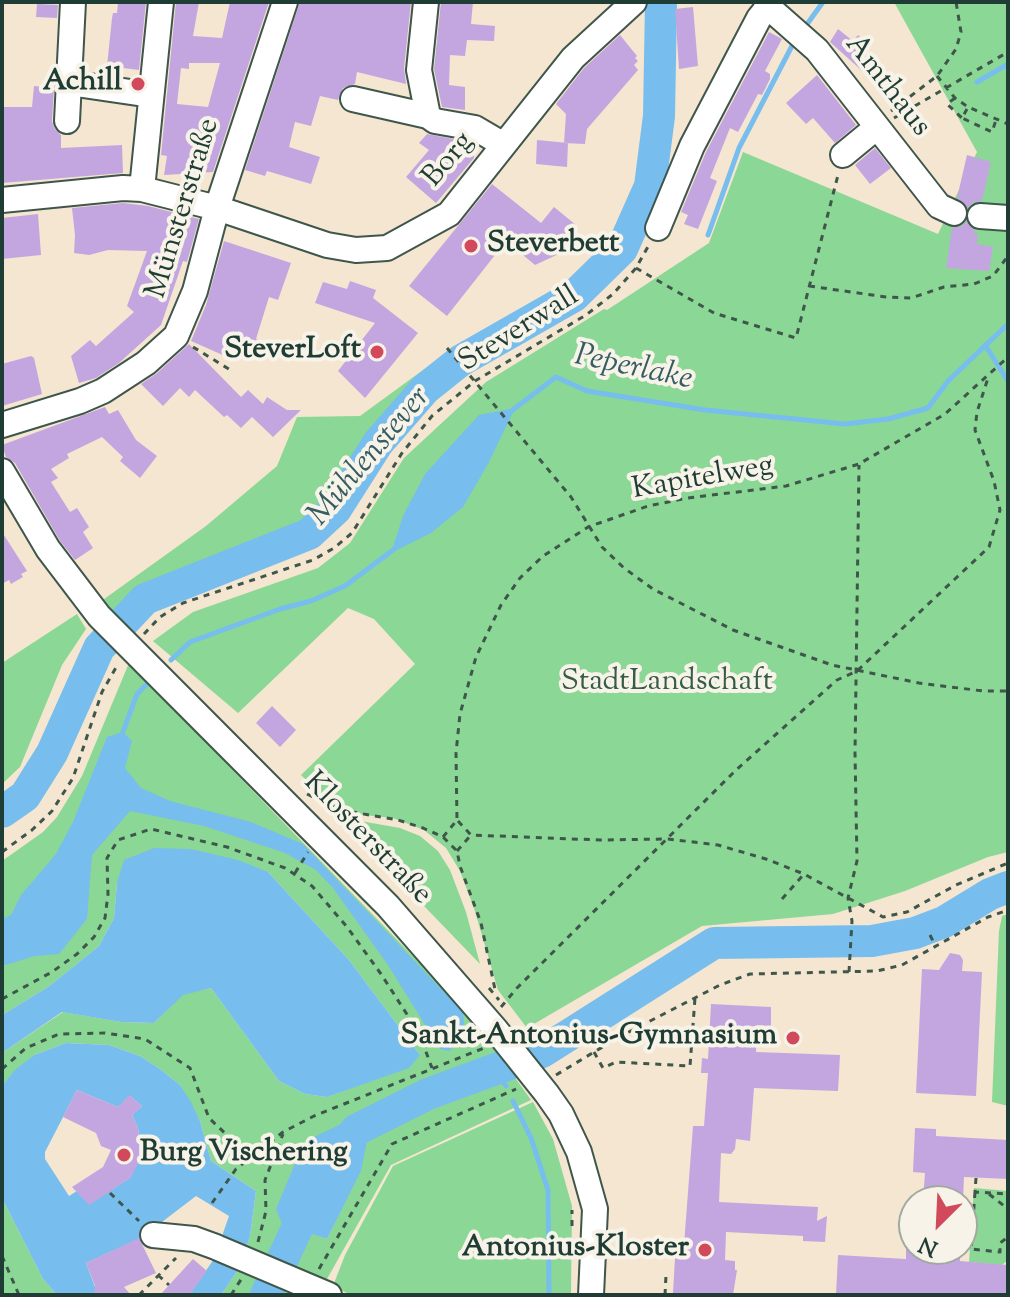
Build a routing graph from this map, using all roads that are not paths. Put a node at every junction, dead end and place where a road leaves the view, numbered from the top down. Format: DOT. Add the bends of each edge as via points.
graph roads {
  1 [pos="73,2"];
  2 [pos="161,2"];
  3 [pos="285,2"];
  4 [pos="426,2"];
  5 [pos="634,2"];
  6 [pos="767,4"];
  7 [pos="69,83"];
  8 [pos="151,95"];
  9 [pos="353,99"];
  10 [pos="428,116"];
  11 [pos="67,121"];
  12 [pos="877,127"];
  13 [pos="504,145"];
  14 [pos="843,155"];
  15 [pos="142,189"];
  16 [pos="2,200"];
  17 [pos="217,208"];
  18 [pos="954,213"];
  19 [pos="980,216"];
  20 [pos="1008,218"];
  21 [pos="658,228"];
  22 [pos="2,425"];
  23 [pos="2,471"];
  24 [pos="153,1235"];
  25 [pos="309,1287"];
  26 [pos="591,1295"];
  1 -- 7 [label="street"];
  2 -- 8 [label="street"];
  3 -- 17 [label="street, Münsterstraße"];
  4 -- 10 [label="street" via="419,70"];
  5 -- 13 [label="street, Borg" via="573,58"];
  6 -- 12 [label="street, Amthaus" via="817,50"];
  6 -- 21 [label="street" via="692,146"];
  7 -- 8 [label="street"];
  7 -- 11 [label="street"];
  8 -- 15 [label="street"];
  9 -- 10 [label="street"];
  10 -- 13 [label="street" via="475,128"];
  12 -- 14 [label="street"];
  12 -- 18 [label="street, Amthaus" via="939,206"];
  13 -- 17 [label="street, Borg" via="449,214 387,248 327,245"];
  15 -- 16 [label="street, Borg"];
  15 -- 17 [label="street, Borg"];
  17 -- 22 [label="street, Münsterstraße" via="195,291 176,336 103,391"];
  19 -- 20 [label="street"];
  23 -- 26 [label="street, Klosterstraße" via="48,549 99,616 388,906 561,1114 579,1152 595,1209"];
  24 -- 25 [label="street" via="212,1245"];
}
